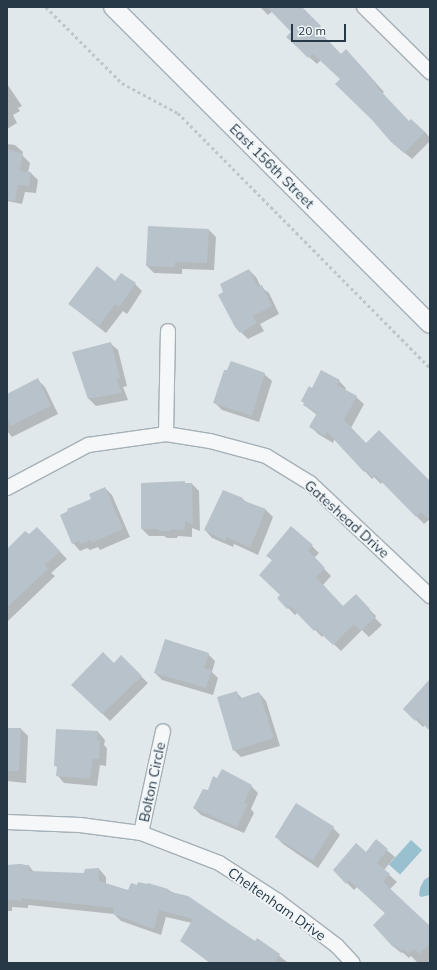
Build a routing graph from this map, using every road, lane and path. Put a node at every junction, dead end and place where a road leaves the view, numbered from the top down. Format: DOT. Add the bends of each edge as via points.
graph roads {
  1 [pos="46,7"];
  2 [pos="114,7"];
  3 [pos="364,7"];
  4 [pos="430,72"];
  5 [pos="430,324"];
  6 [pos="168,331"];
  7 [pos="430,368"];
  8 [pos="166,434"];
  9 [pos="7,488"];
  10 [pos="430,596"];
  11 [pos="163,731"];
  12 [pos="7,822"];
  13 [pos="141,833"];
  14 [pos="353,963"];
  1 -- 7 [label="path" via="122,83 178,113"];
  2 -- 5 [label="street, East 156th Street"];
  3 -- 4 [label="street"];
  6 -- 8 [label="street"];
  8 -- 9 [label="street, Gateshead Drive" via="88,445"];
  8 -- 10 [label="street, Gateshead Drive" via="210,441 266,456 310,483"];
  11 -- 13 [label="street, Bolton Circle"];
  12 -- 13 [label="street, Cheltenham Drive" via="80,825"];
  13 -- 14 [label="street, Cheltenham Drive" via="219,863 278,901 336,946"];
}
